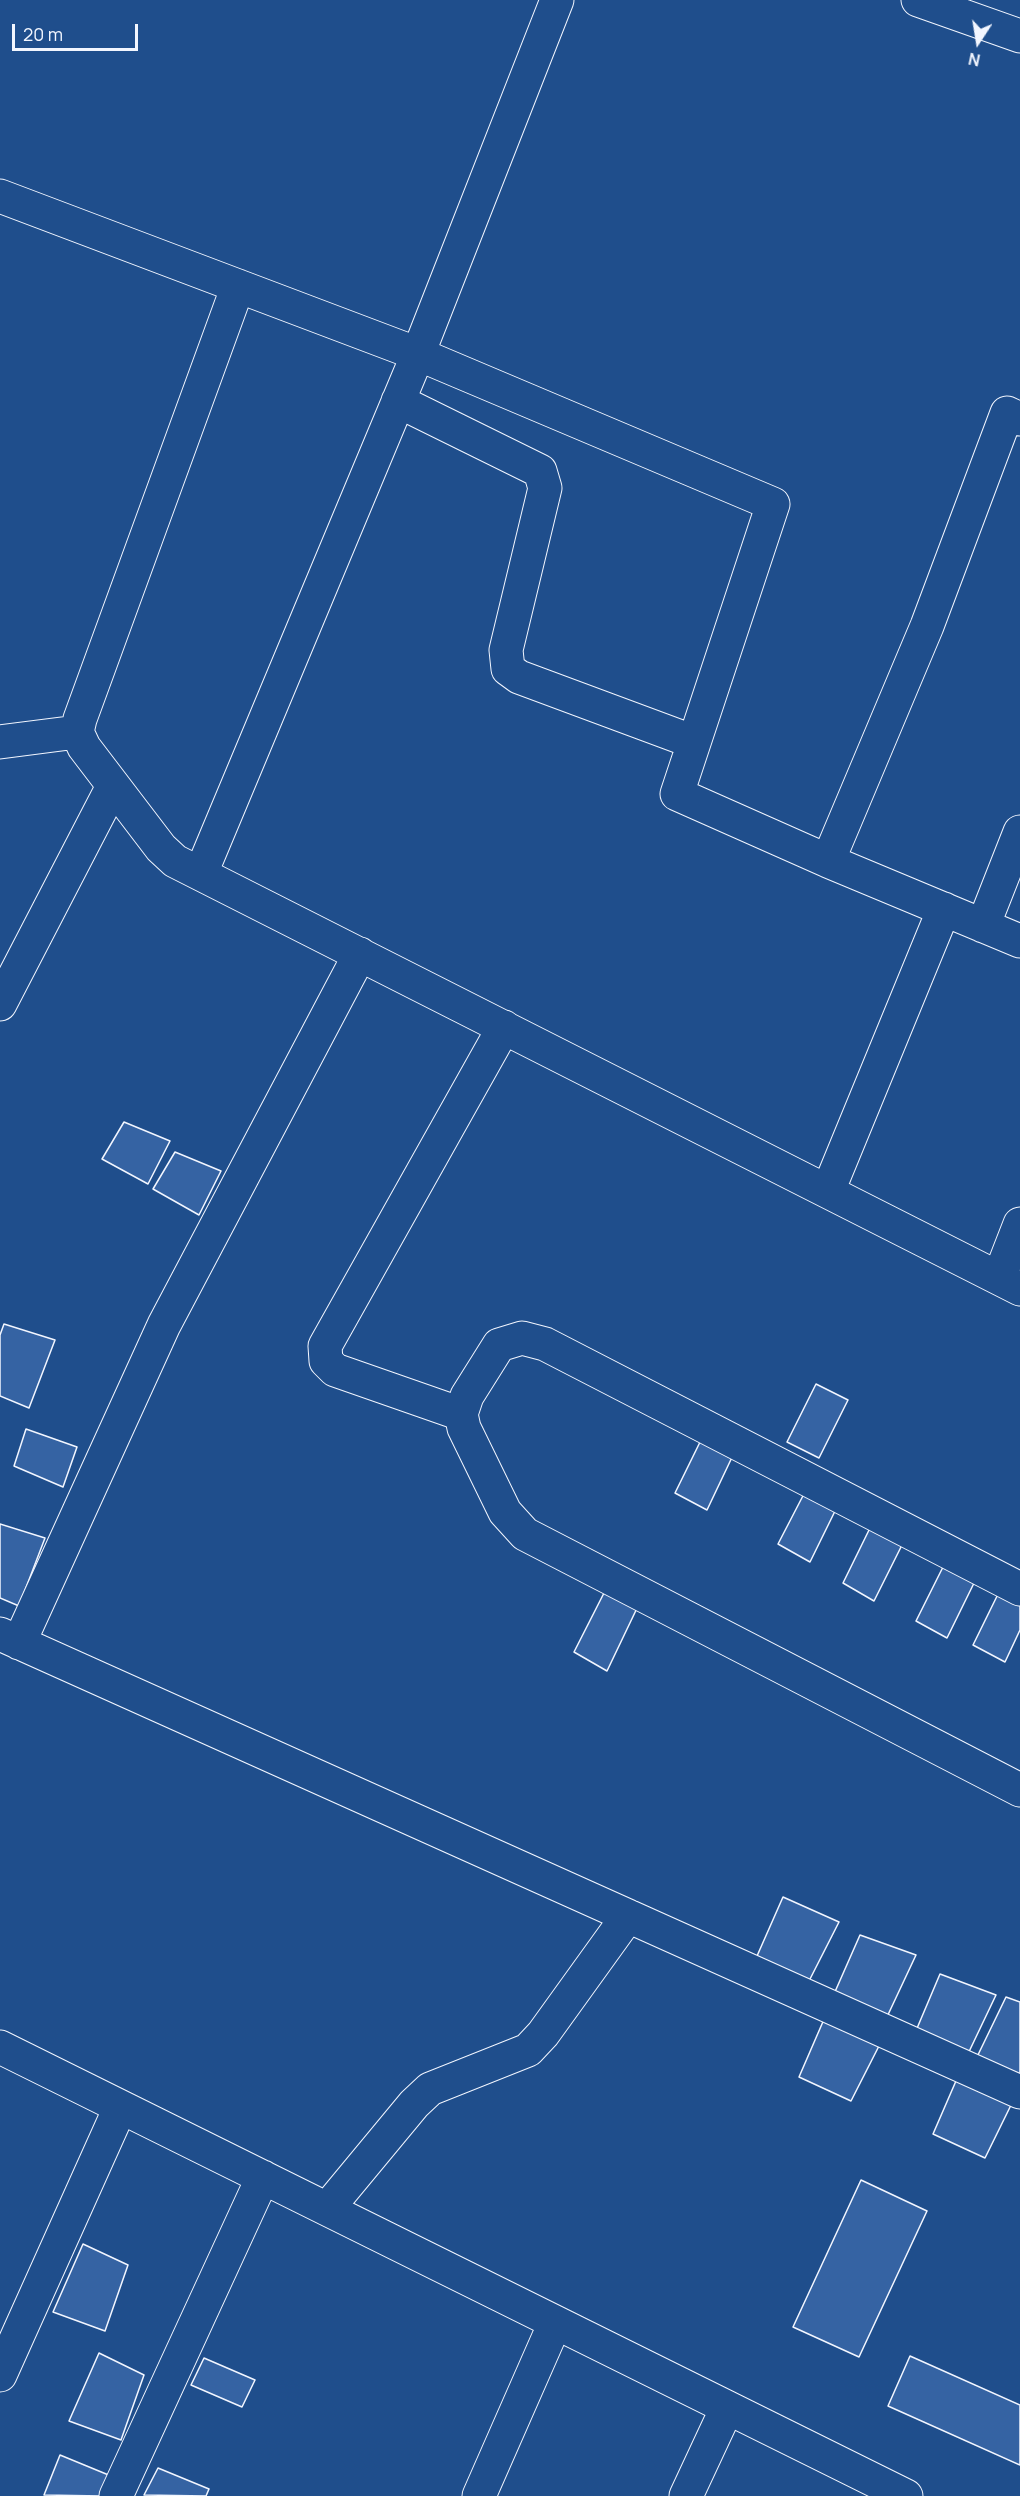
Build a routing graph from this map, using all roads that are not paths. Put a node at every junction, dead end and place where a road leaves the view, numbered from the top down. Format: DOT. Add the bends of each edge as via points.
graph roads {
  1 [pos="557,0"];
  2 [pos="923,1"];
  3 [pos="1020,36"];
  4 [pos="0,196"];
  5 [pos="238,286"];
  6 [pos="418,354"];
  7 [pos="398,401"];
  8 [pos="1020,418"];
  9 [pos="77,732"];
  10 [pos="0,742"];
  11 [pos="694,742"];
  12 [pos="113,786"];
  13 [pos="1020,832"];
  14 [pos="828,861"];
  15 [pos="201,873"];
  16 [pos="944,909"];
  17 [pos="983,926"];
  18 [pos="1020,941"];
  19 [pos="360,954"];
  20 [pos="0,1004"];
  21 [pos="504,1027"];
  22 [pos="828,1191"];
  23 [pos="1020,1224"];
  24 [pos="1009,1284"];
  25 [pos="461,1414"];
  26 [pos="1020,1589"];
  27 [pos="10,1638"];
  28 [pos="1020,1790"];
  29 [pos="628,1916"];
  30 [pos="0,2047"];
  31 [pos="1020,2092"];
  32 [pos="120,2108"];
  33 [pos="263,2177"];
  34 [pos="327,2210"];
  35 [pos="555,2323"];
  36 [pos="0,2375"];
  37 [pos="728,2408"];
  38 [pos="116,2496"];
  39 [pos="479,2496"];
  40 [pos="686,2496"];
  41 [pos="906,2496"];
  1 -- 6 [label="street"];
  2 -- 3 [label="street"];
  4 -- 5 [label="street"];
  5 -- 6 [label="street"];
  5 -- 9 [label="street"];
  6 -- 7 [label="street"];
  6 -- 11 [label="street" via="773,504"];
  7 -- 11 [label="street" via="540,471 545,488 506,650 508,669 519,677"];
  7 -- 15 [label="street"];
  8 -- 14 [label="street" via="1006,413 927,626"];
  9 -- 10 [label="street"];
  9 -- 12 [label="street"];
  11 -- 14 [label="street" via="677,794"];
  12 -- 15 [label="street" via="161,848 175,861"];
  12 -- 20 [label="street"];
  13 -- 17 [label="street"];
  14 -- 16 [label="street"];
  15 -- 19 [label="street"];
  16 -- 17 [label="street"];
  16 -- 22 [label="street"];
  17 -- 18 [label="street"];
  19 -- 21 [label="street"];
  19 -- 27 [label="street" via="164,1325"];
  21 -- 22 [label="street"];
  21 -- 25 [label="street" via="325,1346 326,1361 335,1370"];
  22 -- 24 [label="street"];
  23 -- 24 [label="street"];
  25 -- 26 [label="street" via="467,1396 499,1345 522,1338 545,1344"];
  25 -- 28 [label="street" via="505,1512 525,1534"];
  27 -- 29 [label="street"];
  29 -- 31 [label="street"];
  29 -- 34 [label="street" via="528,2050 430,2089"];
  30 -- 32 [label="street"];
  32 -- 33 [label="street"];
  32 -- 36 [label="street"];
  33 -- 34 [label="street"];
  33 -- 38 [label="street"];
  34 -- 35 [label="street"];
  35 -- 37 [label="street"];
  35 -- 39 [label="street"];
  37 -- 40 [label="street"];
  37 -- 41 [label="street"];
}
